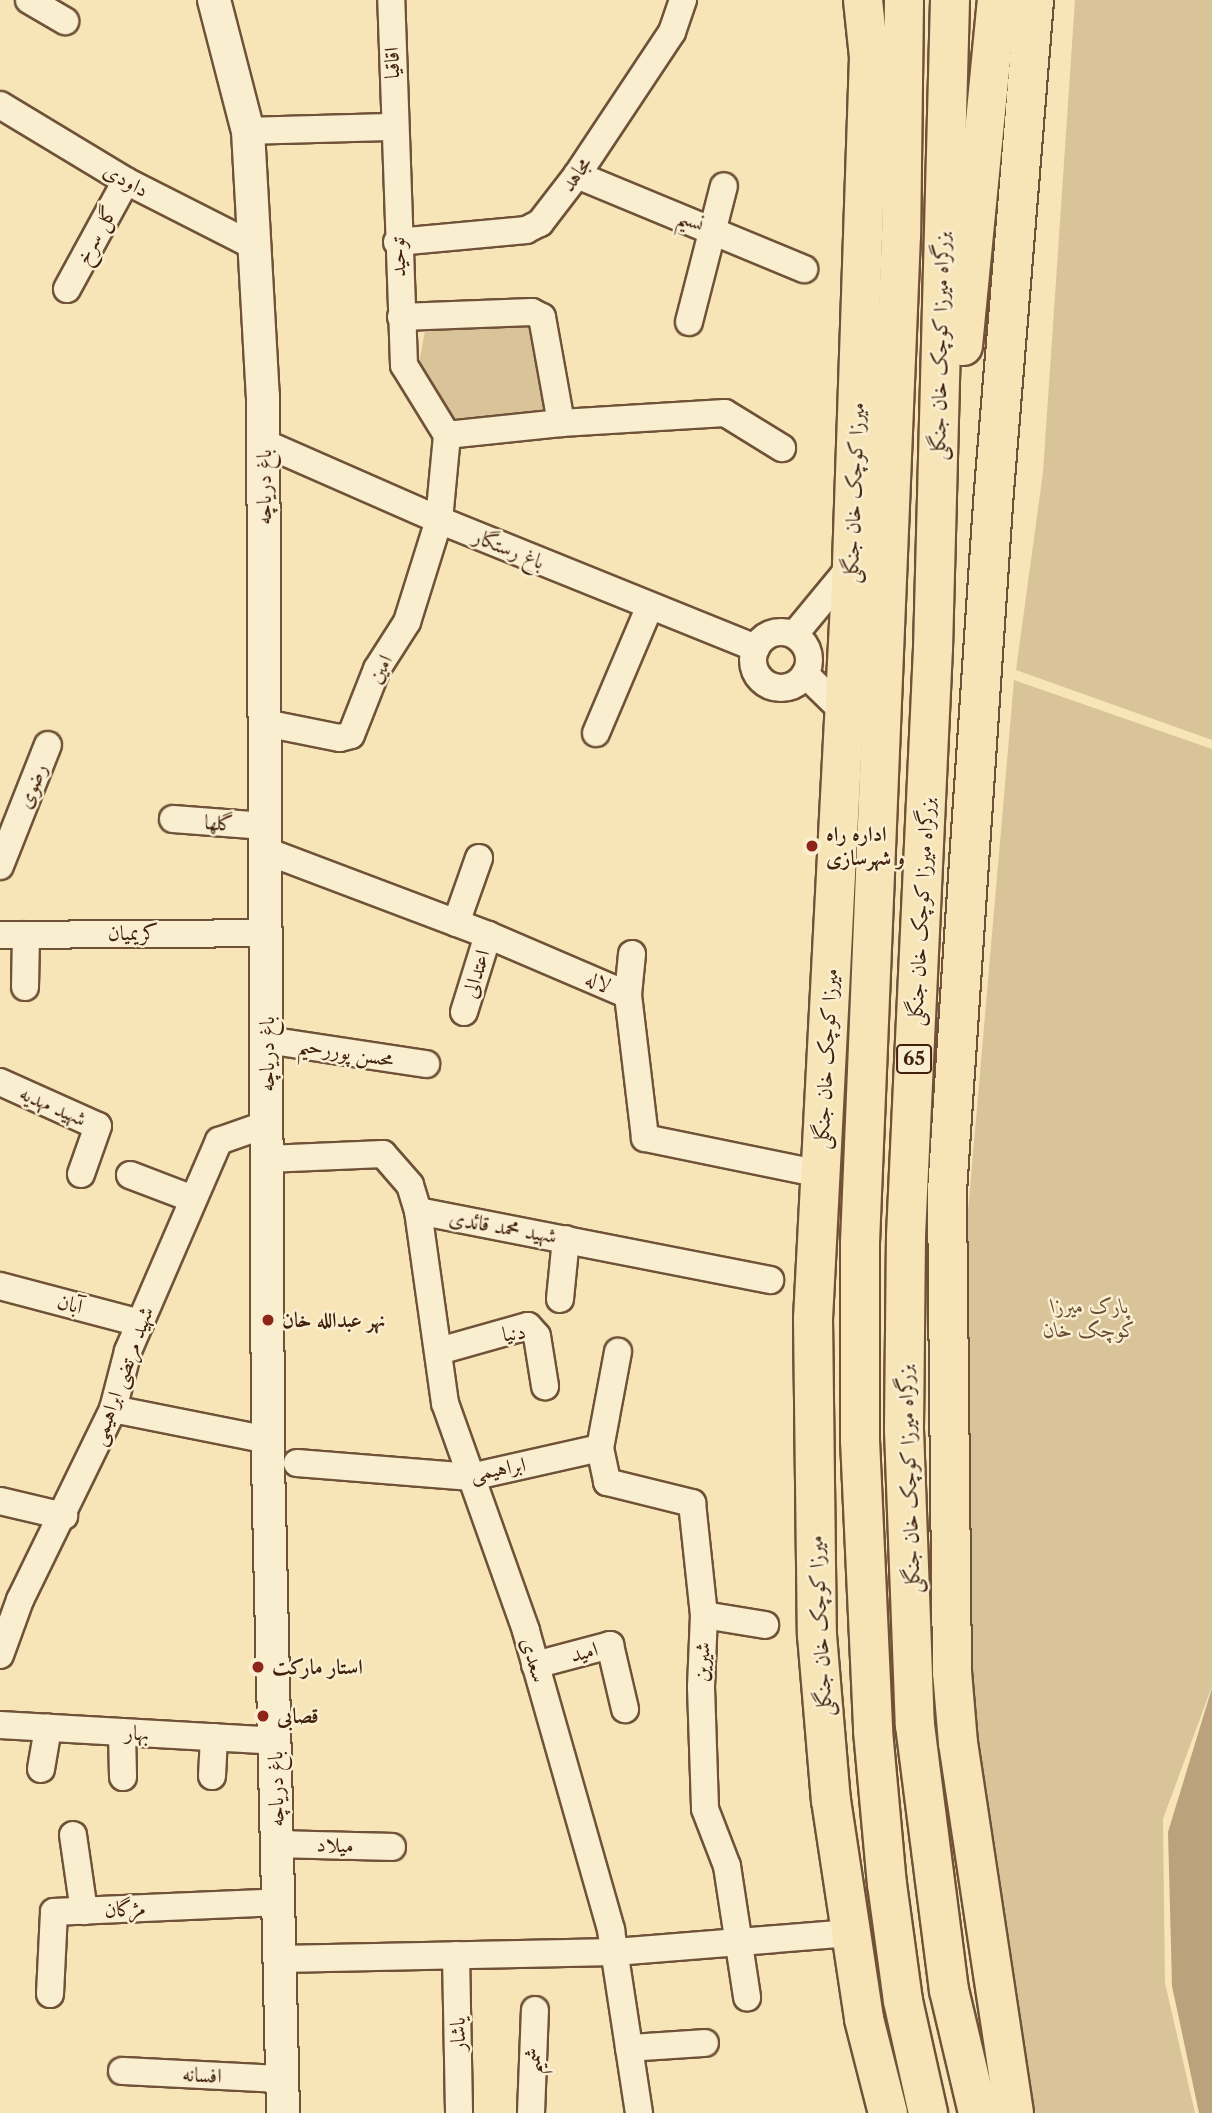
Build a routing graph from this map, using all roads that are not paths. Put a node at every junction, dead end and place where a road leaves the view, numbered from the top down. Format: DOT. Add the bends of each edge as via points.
graph roads {
  1 [pos="29,0"];
  2 [pos="214,0"];
  3 [pos="391,0"];
  4 [pos="683,0"];
  5 [pos="863,0"];
  6 [pos="883,0"];
  7 [pos="904,0"];
  8 [pos="950,0"];
  9 [pos="997,0"];
  10 [pos="1034,0"];
  11 [pos="65,21"];
  12 [pos="903,87"];
  13 [pos="0,105"];
  14 [pos="394,127"];
  15 [pos="248,131"];
  16 [pos="577,175"];
  17 [pos="126,181"];
  18 [pos="724,186"];
  19 [pos="715,229"];
  20 [pos="397,242"];
  21 [pos="256,247"];
  22 [pos="804,269"];
  23 [pos="67,289"];
  24 [pos="401,317"];
  25 [pos="689,322"];
  26 [pos="561,423"];
  27 [pos="447,436"];
  28 [pos="264,443"];
  29 [pos="782,447"];
  30 [pos="439,520"];
  31 [pos="852,565"];
  32 [pos="650,606"];
  33 [pos="794,635"];
  34 [pos="756,648"];
  35 [pos="933,648"];
  36 [pos="805,674"];
  37 [pos="844,712"];
  38 [pos="265,723"];
  39 [pos="596,733"];
  40 [pos="48,746"];
  41 [pos="173,820"];
  42 [pos="266,838"];
  43 [pos="479,858"];
  44 [pos="0,866"];
  45 [pos="456,923"];
  46 [pos="266,933"];
  47 [pos="26,935"];
  48 [pos="488,935"];
  49 [pos="0,936"];
  50 [pos="632,954"];
  51 [pos="25,987"];
  52 [pos="628,995"];
  53 [pos="464,1012"];
  54 [pos="267,1040"];
  55 [pos="426,1065"];
  56 [pos="0,1082"];
  57 [pos="267,1124"];
  58 [pos="267,1159"];
  59 [pos="81,1174"];
  60 [pos="821,1174"];
  61 [pos="130,1175"];
  62 [pos="193,1199"];
  63 [pos="418,1211"];
  64 [pos="566,1239"];
  65 [pos="770,1280"];
  66 [pos="0,1286"];
  67 [pos="560,1299"];
  68 [pos="140,1323"];
  69 [pos="439,1351"];
  70 [pos="618,1352"];
  71 [pos="545,1386"];
  72 [pos="113,1409"];
  73 [pos="268,1440"];
  74 [pos="600,1448"];
  75 [pos="297,1463"];
  76 [pos="471,1476"];
  77 [pos="0,1500"];
  78 [pos="64,1516"];
  79 [pos="704,1615"];
  80 [pos="765,1625"];
  81 [pos="0,1655"];
  82 [pos="535,1665"];
  83 [pos="625,1709"];
  84 [pos="0,1725"];
  85 [pos="48,1728"];
  86 [pos="122,1732"];
  87 [pos="214,1737"];
  88 [pos="275,1741"];
  89 [pos="41,1769"];
  90 [pos="212,1776"];
  91 [pos="124,1777"];
  92 [pos="73,1835"];
  93 [pos="277,1844"];
  94 [pos="392,1847"];
  95 [pos="279,1902"];
  96 [pos="84,1911"];
  97 [pos="850,1933"];
  98 [pos="741,1941"];
  99 [pos="615,1952"];
  100 [pos="456,1955"];
  101 [pos="280,1959"];
  102 [pos="50,1994"];
  103 [pos="747,1997"];
  104 [pos="535,2010"];
  105 [pos="705,2043"];
  106 [pos="629,2048"];
  107 [pos="122,2071"];
  108 [pos="282,2079"];
  109 [pos="283,2113"];
  110 [pos="459,2113"];
  111 [pos="531,2113"];
  112 [pos="639,2113"];
  113 [pos="888,2113"];
  114 [pos="928,2113"];
  115 [pos="978,2113"];
  116 [pos="1014,2113"];
  1 -- 11 [label="street"];
  2 -- 15 [label="street, باغ دریاچه"];
  3 -- 14 [label="street, اقاقیا"];
  4 -- 16 [label="street, مجاهد" via="672,32"];
  5 -- 31 [label="main road, میرزا کوچک خان جنگلی" via="869,57"];
  6 -- 12 [label="main road"];
  7 -- 12 [label="main road, بزرگراه میرزا کوچک خان جنگلی / 65"];
  8 -- 35 [label="main road, بزرگراه میرزا کوچک خان جنگلی / 65"];
  9 -- 35 [label="main road"];
  10 -- 116 [label="main road" via="992,516 947,1191 952,1672 958,1743"];
  12 -- 114 [label="main road, بزرگراه میرزا کوچک خان جنگلی / 65" via="860,1244 860,1440 871,1703 887,1884 903,2001"];
  13 -- 17 [label="street, داودی"];
  14 -- 15 [label="street"];
  14 -- 20 [label="street, توحید"];
  15 -- 21 [label="street, باغ دریاچه"];
  16 -- 19 [label="street, نسیم"];
  16 -- 20 [label="street, مجاهد" via="540,223 526,230"];
  17 -- 21 [label="street, داودی"];
  17 -- 23 [label="street, گل سرخ"];
  18 -- 19 [label="street"];
  19 -- 22 [label="street, نسیم"];
  19 -- 25 [label="street"];
  20 -- 24 [label="street, توحید"];
  21 -- 28 [label="street, باغ دریاچه"];
  24 -- 26 [label="street" via="536,313 542,317"];
  24 -- 27 [label="street, توحید" via="404,365"];
  26 -- 27 [label="street"];
  26 -- 29 [label="street" via="725,413"];
  27 -- 30 [label="street"];
  28 -- 30 [label="street, باغ رستگار"];
  28 -- 38 [label="street, باغ دریاچه"];
  30 -- 32 [label="street, باغ رستگار"];
  30 -- 38 [label="street, امین" via="407,622 377,669 351,735 340,738"];
  31 -- 33 [label="street"];
  31 -- 37 [label="main road, میرزا کوچک خان جنگلی"];
  32 -- 34 [label="street, باغ رستگار"];
  32 -- 39 [label="street"];
  33 -- 34 [label="street" via="768,635"];
  33 -- 36 [label="street" via="807,648"];
  34 -- 36 [label="street" via="755,666 765,682 782,687"];
  35 -- 115 [label="main road, بزرگراه میرزا کوچک خان جنگلی / 65" via="906,1236 904,1430 915,1725 949,1990"];
  36 -- 37 [label="street"];
  37 -- 60 [label="main road, میرزا کوچک خان جنگلی"];
  38 -- 42 [label="street, باغ دریاچه"];
  40 -- 44 [label="street, رضوی"];
  41 -- 42 [label="street, گلها"];
  42 -- 45 [label="street, لاله"];
  42 -- 46 [label="street, باغ دریاچه"];
  43 -- 45 [label="street"];
  45 -- 48 [label="street, لاله"];
  46 -- 47 [label="street, کریمیان"];
  46 -- 54 [label="street, باغ دریاچه"];
  47 -- 49 [label="street, کریمیان"];
  47 -- 51 [label="street"];
  48 -- 52 [label="street, لاله"];
  48 -- 53 [label="street, اعتدالی"];
  50 -- 52 [label="street"];
  52 -- 60 [label="street, لاله" via="645,1138"];
  54 -- 55 [label="street, محسن پوررحیم"];
  54 -- 57 [label="street, باغ دریاچه"];
  56 -- 59 [label="street, شهید مهدیه" via="98,1126"];
  57 -- 58 [label="street, باغ دریاچه"];
  57 -- 62 [label="street, شهید مرتضی ابراهیمی" via="219,1141"];
  58 -- 63 [label="street" via="383,1154 401,1171"];
  58 -- 73 [label="street, باغ دریاچه"];
  60 -- 97 [label="main road, میرزا کوچک خان جنگلی" via="813,1318 817,1634 831,1800"];
  61 -- 62 [label="street"];
  62 -- 68 [label="street, شهید مرتضی ابراهیمی"];
  63 -- 64 [label="street, شهید محمد قائدی"];
  63 -- 69 [label="street, سعدی"];
  64 -- 65 [label="street, شهید محمد قائدی"];
  64 -- 67 [label="street"];
  66 -- 68 [label="street, آبان"];
  68 -- 72 [label="street, شهید مرتضی ابراهیمی"];
  69 -- 71 [label="street, دنیا" via="528,1326 535,1329"];
  69 -- 76 [label="street, سعدی" via="446,1403"];
  70 -- 74 [label="street"];
  72 -- 73 [label="street"];
  72 -- 78 [label="street, شهید مرتضی ابراهیمی"];
  73 -- 88 [label="street, باغ دریاچه"];
  74 -- 76 [label="street, ابراهیمی"];
  74 -- 79 [label="street, شیرین" via="607,1482 692,1503"];
  75 -- 76 [label="street, ابراهیمی"];
  76 -- 82 [label="street, سعدی"];
  77 -- 78 [label="street"];
  78 -- 81 [label="street, شهید مرتضی ابراهیمی" via="20,1600"];
  79 -- 80 [label="street"];
  79 -- 98 [label="street, شیرین" via="705,1809 727,1866"];
  82 -- 83 [label="street, امید" via="610,1645"];
  82 -- 99 [label="street, سعدی"];
  84 -- 85 [label="street, بهار"];
  85 -- 86 [label="street, بهار"];
  85 -- 89 [label="street"];
  86 -- 87 [label="street, بهار"];
  86 -- 91 [label="street"];
  87 -- 88 [label="street, بهار"];
  87 -- 90 [label="street"];
  88 -- 93 [label="street, باغ دریاچه"];
  92 -- 96 [label="street"];
  93 -- 94 [label="street, میلاد"];
  93 -- 95 [label="street, باغ دریاچه"];
  95 -- 96 [label="street, مژگان"];
  95 -- 101 [label="street, باغ دریاچه"];
  96 -- 102 [label="street, مژگان" via="54,1912"];
  97 -- 98 [label="street"];
  97 -- 113 [label="main road, میرزا کوچک خان جنگلی" via="863,2019"];
  98 -- 99 [label="street"];
  98 -- 103 [label="street, شیرین"];
  99 -- 100 [label="street"];
  99 -- 106 [label="street, سعدی"];
  100 -- 101 [label="street"];
  100 -- 110 [label="street, یاشار"];
  101 -- 108 [label="street, باغ دریاچه"];
  104 -- 111 [label="street, شمیم"];
  105 -- 106 [label="street"];
  106 -- 112 [label="street, سعدی"];
  107 -- 108 [label="street, افسانه"];
  108 -- 109 [label="street, باغ دریاچه"];
}
